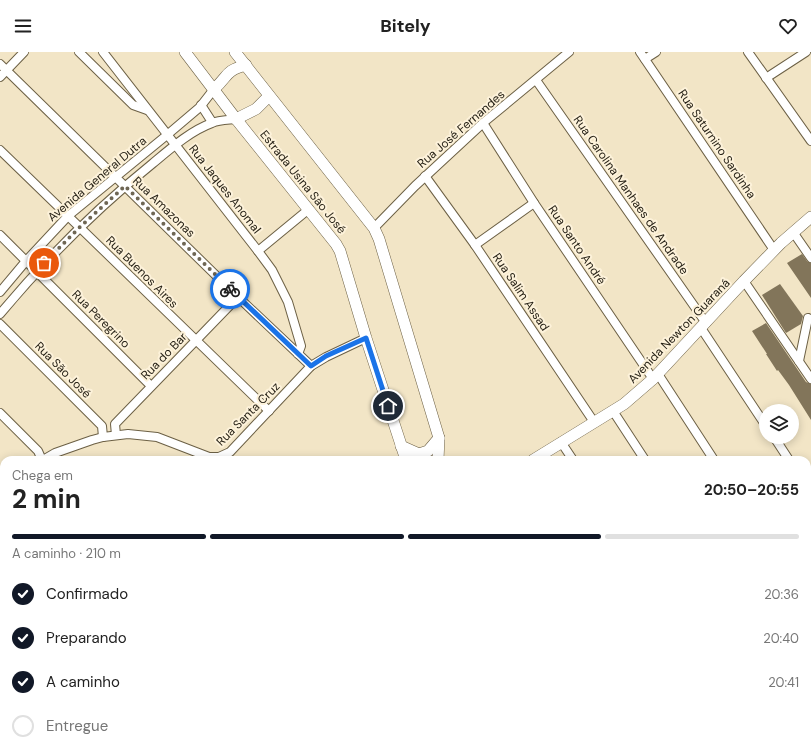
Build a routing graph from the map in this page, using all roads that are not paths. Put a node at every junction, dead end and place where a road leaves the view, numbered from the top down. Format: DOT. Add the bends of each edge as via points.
graph roads {
  1 [pos="24,52"];
  2 [pos="79,52"];
  3 [pos="103,52"];
  4 [pos="185,52"];
  5 [pos="235,52"];
  6 [pos="569,52"];
  7 [pos="656,52"];
  8 [pos="748,52"];
  9 [pos="806,52"];
  10 [pos="643,56"];
  11 [pos="246,65"];
  12 [pos="3,68"];
  13 [pos="0,77"];
  14 [pos="766,78"];
  15 [pos="536,80"];
  16 [pos="214,90"];
  17 [pos="269,96"];
  18 [pos="201,105"];
  19 [pos="148,110"];
  20 [pos="236,119"];
  21 [pos="212,122"];
  22 [pos="483,123"];
  23 [pos="167,135"];
  24 [pos="811,141"];
  25 [pos="175,146"];
  26 [pos="0,150"];
  27 [pos="426,176"];
  28 [pos="116,177"];
  29 [pos="125,186"];
  30 [pos="534,203"];
  31 [pos="309,209"];
  32 [pos="68,216"];
  33 [pos="811,217"];
  34 [pos="80,227"];
  35 [pos="374,228"];
  36 [pos="793,232"];
  37 [pos="0,235"];
  38 [pos="476,245"];
  39 [pos="774,250"];
  40 [pos="258,251"];
  41 [pos="811,258"];
  42 [pos="26,261"];
  43 [pos="37,271"];
  44 [pos="744,281"];
  45 [pos="0,292"];
  46 [pos="238,297"];
  47 [pos="0,314"];
  48 [pos="808,318"];
  49 [pos="0,324"];
  50 [pos="703,326"];
  51 [pos="366,338"];
  52 [pos="195,341"];
  53 [pos="298,354"];
  54 [pos="799,361"];
  55 [pos="311,366"];
  56 [pos="655,377"];
  57 [pos="811,378"];
  58 [pos="151,386"];
  59 [pos="269,411"];
  60 [pos="613,412"];
  61 [pos="0,413"];
  62 [pos="759,415"];
  63 [pos="594,422"];
  64 [pos="116,435"];
  65 [pos="103,437"];
  66 [pos="439,438"];
  67 [pos="561,442"];
  68 [pos="779,444"];
  69 [pos="401,446"];
  70 [pos="40,456"];
  71 [pos="49,456"];
  72 [pos="205,456"];
  73 [pos="221,456"];
  74 [pos="405,456"];
  75 [pos="438,456"];
  76 [pos="539,456"];
  77 [pos="570,456"];
  78 [pos="642,456"];
  79 [pos="711,456"];
  80 [pos="786,456"];
  1 -- 12 [label="street"];
  2 -- 19 [label="street" via="133,105"];
  3 -- 19 [label="street, Rua Jaques Anomal"];
  4 -- 16 [label="main road, Estrada Usina São José"];
  5 -- 11 [label="main road"];
  6 -- 15 [label="street, Rua José Fernandes"];
  7 -- 10 [label="street"];
  8 -- 14 [label="street"];
  9 -- 14 [label="street"];
  10 -- 39 [label="street, Rua Saturnino Sardinha"];
  11 -- 16 [label="main road" via="228,72"];
  11 -- 17 [label="main road"];
  12 -- 13 [label="street"];
  12 -- 28 [label="street, Rua Amazonas"];
  14 -- 24 [label="street"];
  15 -- 22 [label="street, Rua José Fernandes"];
  15 -- 50 [label="street, Rua Carolina Manhaes de Andrade"];
  16 -- 18 [label="street, Avenida General Dutra"];
  16 -- 20 [label="main road, Estrada Usina São José"];
  17 -- 20 [label="main road" via="256,110"];
  17 -- 35 [label="main road"];
  18 -- 21 [label="street"];
  18 -- 23 [label="street, Avenida General Dutra"];
  19 -- 23 [label="street, Rua Jaques Anomal"];
  20 -- 21 [label="street, Avenida General Dutra"];
  20 -- 31 [label="main road, Estrada Usina São José"];
  21 -- 25 [label="street, Avenida General Dutra"];
  22 -- 27 [label="street, Rua José Fernandes"];
  22 -- 30 [label="street, Rua Santo André"];
  23 -- 25 [label="street, Rua Jaques Anomal"];
  23 -- 28 [label="street, Avenida General Dutra"];
  25 -- 29 [label="street, Avenida General Dutra"];
  25 -- 40 [label="street, Rua Jaques Anomal"];
  26 -- 32 [label="street, Rua Buenos Aires"];
  27 -- 35 [label="street, Rua José Fernandes"];
  27 -- 38 [label="street, Rua Salim Assad"];
  28 -- 29 [label="street, Rua Amazonas"];
  28 -- 32 [label="street, Avenida General Dutra"];
  29 -- 34 [label="street, Avenida General Dutra"];
  29 -- 46 [label="street, Rua Amazonas"];
  30 -- 38 [label="street"];
  30 -- 56 [label="street, Rua Santo André"];
  31 -- 40 [label="street"];
  31 -- 51 [label="main road, Estrada Usina São José" via="340,252"];
  32 -- 34 [label="street, Rua Buenos Aires"];
  32 -- 42 [label="street, Avenida General Dutra"];
  33 -- 36 [label="main road, Avenida Newton Guaraná"];
  34 -- 43 [label="street, Avenida General Dutra"];
  34 -- 52 [label="street, Rua Buenos Aires"];
  35 -- 66 [label="main road"];
  36 -- 39 [label="main road, Avenida Newton Guaraná"];
  36 -- 41 [label="street"];
  37 -- 42 [label="street, Rua Peregrino"];
  38 -- 63 [label="street, Rua Salim Assad"];
  39 -- 44 [label="main road, Avenida Newton Guaraná"];
  40 -- 53 [label="street, Rua Jaques Anomal" via="272,270 288,302 301,346"];
  42 -- 43 [label="street, Rua Peregrino"];
  42 -- 45 [label="street, Avenida General Dutra"];
  43 -- 47 [label="street, Avenida General Dutra"];
  43 -- 58 [label="street, Rua Peregrino"];
  44 -- 50 [label="main road, Avenida Newton Guaraná"];
  44 -- 54 [label="street"];
  46 -- 52 [label="street, Rua do Bar"];
  46 -- 53 [label="street, Rua Amazonas"];
  48 -- 54 [label="street"];
  49 -- 65 [label="street, Rua São José" via="102,426"];
  50 -- 56 [label="main road, Avenida Newton Guaraná"];
  50 -- 62 [label="street, Rua Carolina Manhaes de Andrade"];
  51 -- 55 [label="street, Rua Santa Cruz" via="326,356"];
  51 -- 69 [label="main road, Estrada Usina São José"];
  52 -- 58 [label="street, Rua do Bar"];
  52 -- 59 [label="street, Rua Buenos Aires"];
  53 -- 55 [label="street, Rua Amazonas"];
  54 -- 57 [label="street"];
  55 -- 59 [label="street, Rua Santa Cruz"];
  56 -- 60 [label="main road, Avenida Newton Guaraná"];
  56 -- 79 [label="street, Rua Santo André"];
  58 -- 64 [label="street, Rua do Bar" via="115,424"];
  59 -- 73 [label="street, Rua Santa Cruz" via="230,452"];
  60 -- 63 [label="main road, Avenida Newton Guaraná"];
  60 -- 78 [label="street"];
  61 -- 70 [label="street"];
  63 -- 67 [label="main road, Avenida Newton Guaraná"];
  64 -- 65 [label="street, Rua Santa Cruz"];
  64 -- 72 [label="street, Rua Santa Cruz" via="138,434 157,437"];
  65 -- 71 [label="street, Rua Santa Cruz"];
  66 -- 69 [label="main road" via="428,451 419,454"];
  66 -- 75 [label="main road"];
  67 -- 76 [label="main road, Avenida Newton Guaraná"];
  67 -- 77 [label="street"];
  68 -- 80 [label="street"];
  69 -- 74 [label="main road, Estrada Usina São José"];
}
